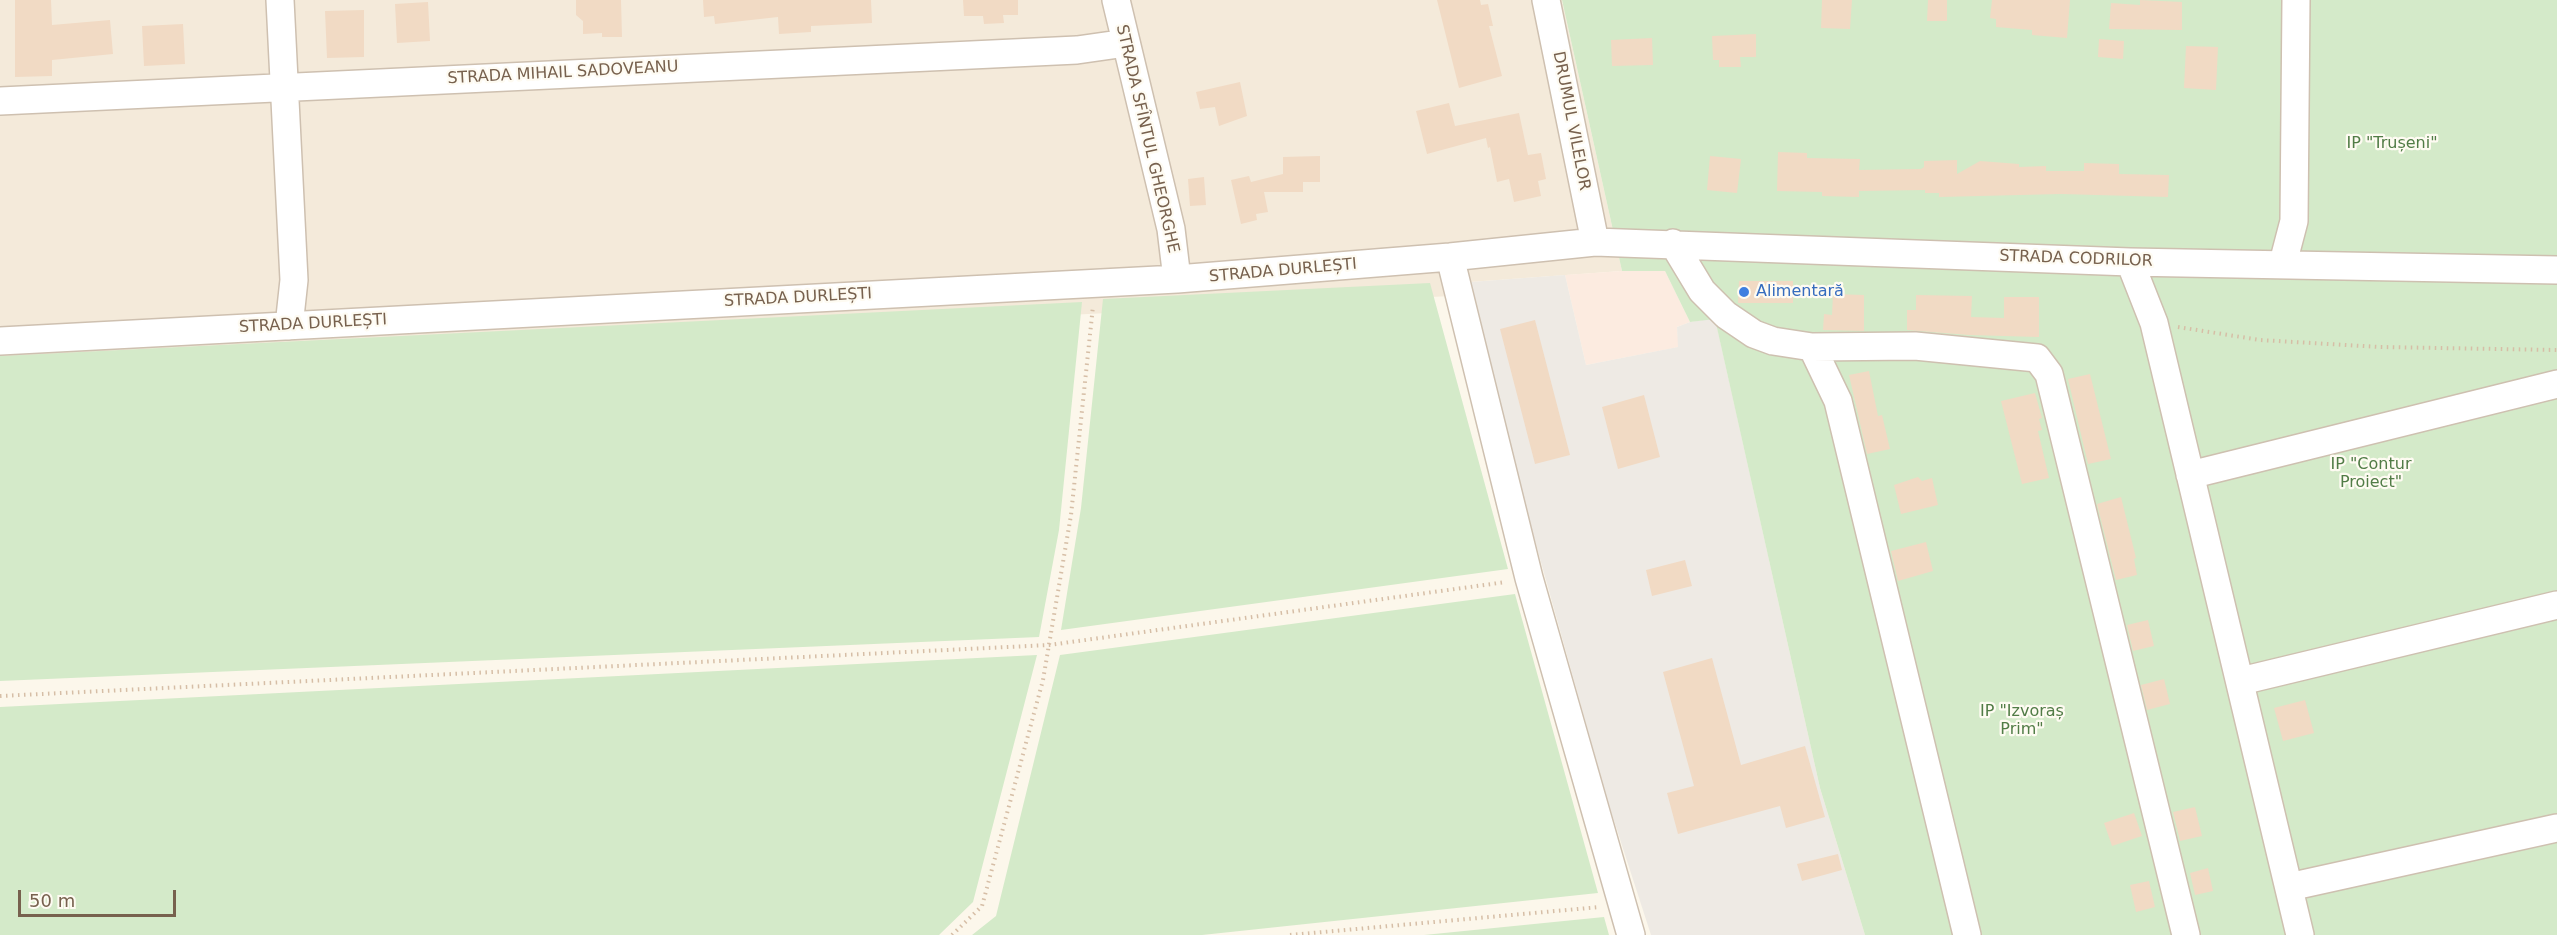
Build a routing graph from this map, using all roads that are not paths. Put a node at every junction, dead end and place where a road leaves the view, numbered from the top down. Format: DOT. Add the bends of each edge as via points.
graph roads {
  1 [pos="280,0"];
  2 [pos="1116,0"];
  3 [pos="1546,0"];
  4 [pos="2296,0"];
  5 [pos="1126,43"];
  6 [pos="284,86"];
  7 [pos="0,101"];
  8 [pos="1595,242"];
  9 [pos="1673,243"];
  10 [pos="1450,257"];
  11 [pos="2130,262"];
  12 [pos="2283,263"];
  13 [pos="2557,270"];
  14 [pos="1177,279"];
  15 [pos="288,326"];
  16 [pos="0,341"];
  17 [pos="1812,347"];
  18 [pos="2557,384"];
  19 [pos="2190,475"];
  20 [pos="2557,605"];
  21 [pos="2241,681"];
  22 [pos="2557,828"];
  23 [pos="2289,887"];
  24 [pos="1631,935"];
  25 [pos="1967,935"];
  26 [pos="2186,935"];
  27 [pos="2300,935"];
  1 -- 6 [label="street"];
  2 -- 5 [label="street, STRADA SFÎNTUL GHEORGHE"];
  3 -- 8 [label="street, DRUMUL VILELOR"];
  4 -- 12 [label="street" via="2294,221"];
  5 -- 6 [label="street, STRADA MIHAIL SADOVEANU" via="1077,50"];
  5 -- 14 [label="street, STRADA SFÎNTUL GHEORGHE" via="1171,229"];
  6 -- 7 [label="street, STRADA MIHAIL SADOVEANU"];
  6 -- 15 [label="street" via="294,280"];
  8 -- 9 [label="street, STRADA CODRILOR"];
  8 -- 10 [label="street, STRADA DURLEȘTI"];
  9 -- 11 [label="street, STRADA CODRILOR"];
  9 -- 17 [label="street" via="1702,291 1726,315 1773,341"];
  10 -- 14 [label="street, STRADA DURLEȘTI"];
  10 -- 24 [label="street" via="1529,578"];
  11 -- 12 [label="street, STRADA CODRILOR"];
  11 -- 19 [label="street" via="2154,323"];
  12 -- 13 [label="street, STRADA CODRILOR"];
  14 -- 15 [label="street, STRADA DURLEȘTI"];
  15 -- 16 [label="street, STRADA DURLEȘTI"];
  17 -- 25 [label="street" via="1838,401"];
  17 -- 26 [label="street" via="1916,346 2015,354 2037,358 2049,374"];
  18 -- 19 [label="street"];
  19 -- 21 [label="street"];
  20 -- 21 [label="street"];
  21 -- 23 [label="street"];
  22 -- 23 [label="street"];
  23 -- 27 [label="street"];
}
